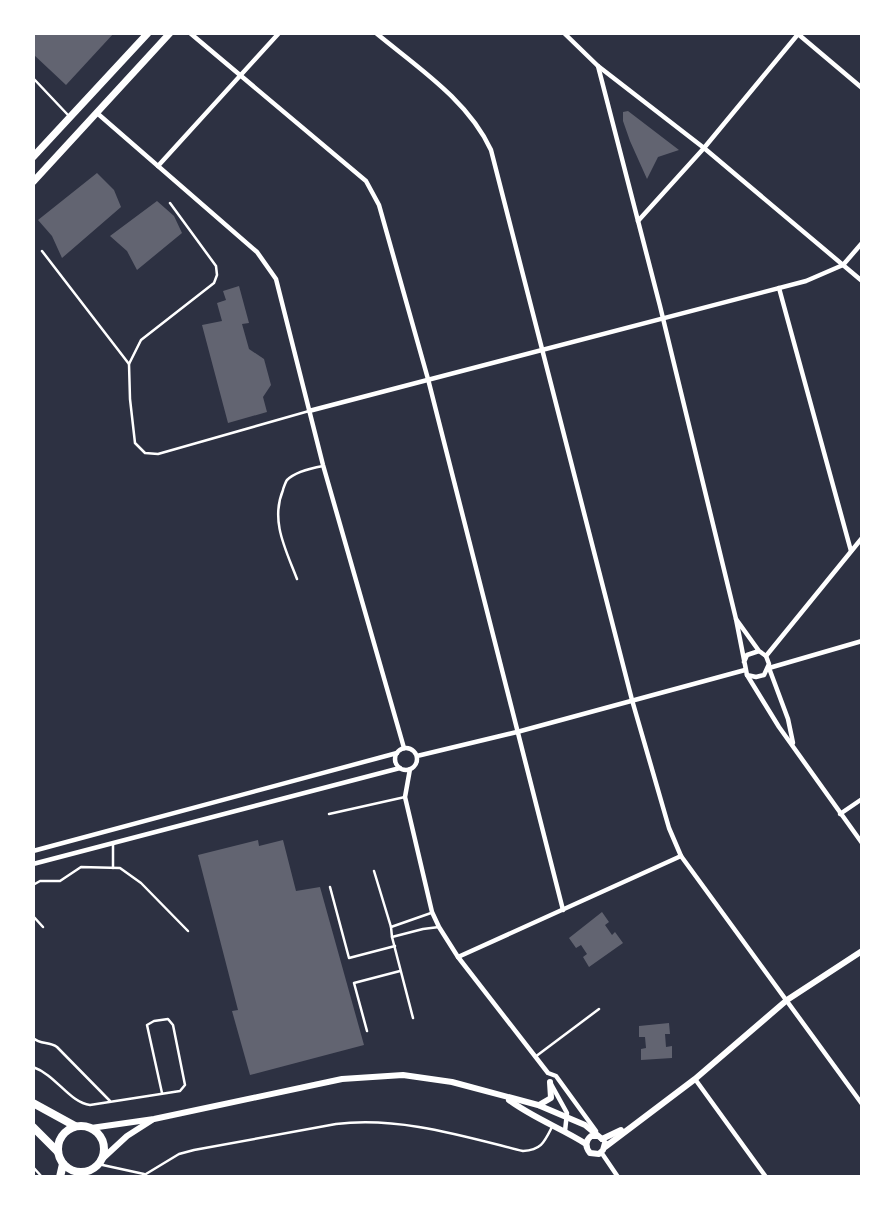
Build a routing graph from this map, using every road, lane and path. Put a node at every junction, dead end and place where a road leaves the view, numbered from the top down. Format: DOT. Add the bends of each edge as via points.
graph roads {
  1 [pos="148,33"];
  2 [pos="170,33"];
  3 [pos="190,33"];
  4 [pos="279,33"];
  5 [pos="376,33"];
  6 [pos="564,33"];
  7 [pos="798,34"];
  8 [pos="597,66"];
  9 [pos="240,75"];
  10 [pos="33,78"];
  11 [pos="862,88"];
  12 [pos="97,113"];
  13 [pos="70,117"];
  14 [pos="704,148"];
  15 [pos="33,157"];
  16 [pos="158,166"];
  17 [pos="33,182"];
  18 [pos="170,203"];
  19 [pos="638,222"];
  20 [pos="862,243"];
  21 [pos="42,251"];
  22 [pos="843,265"];
  23 [pos="862,281"];
  24 [pos="779,288"];
  25 [pos="663,319"];
  26 [pos="542,350"];
  27 [pos="129,364"];
  28 [pos="428,379"];
  29 [pos="309,411"];
  30 [pos="323,466"];
  31 [pos="862,538"];
  32 [pos="851,551"];
  33 [pos="297,579"];
  34 [pos="736,619"];
  35 [pos="862,641"];
  36 [pos="759,651"];
  37 [pos="766,656"];
  38 [pos="744,662"];
  39 [pos="769,668"];
  40 [pos="746,673"];
  41 [pos="632,700"];
  42 [pos="517,732"];
  43 [pos="794,747"];
  44 [pos="404,748"];
  45 [pos="397,753"];
  46 [pos="417,756"];
  47 [pos="400,768"];
  48 [pos="410,769"];
  49 [pos="405,796"];
  50 [pos="862,799"];
  51 [pos="329,814"];
  52 [pos="840,814"];
  53 [pos="113,842"];
  54 [pos="862,843"];
  55 [pos="33,851"];
  56 [pos="681,856"];
  57 [pos="33,864"];
  58 [pos="113,868"];
  59 [pos="374,871"];
  60 [pos="33,885"];
  61 [pos="330,887"];
  62 [pos="563,911"];
  63 [pos="432,912"];
  64 [pos="33,916"];
  65 [pos="43,927"];
  66 [pos="391,927"];
  67 [pos="439,927"];
  68 [pos="188,931"];
  69 [pos="392,937"];
  70 [pos="395,946"];
  71 [pos="862,951"];
  72 [pos="458,957"];
  73 [pos="400,971"];
  74 [pos="787,1000"];
  75 [pos="599,1009"];
  76 [pos="413,1018"];
  77 [pos="367,1031"];
  78 [pos="33,1038"];
  79 [pos="535,1057"];
  80 [pos="33,1068"];
  81 [pos="548,1073"];
  82 [pos="695,1079"];
  83 [pos="550,1082"];
  84 [pos="162,1094"];
  85 [pos="507,1099"];
  86 [pos="110,1101"];
  87 [pos="33,1102"];
  88 [pos="862,1104"];
  89 [pos="538,1105"];
  90 [pos="567,1117"];
  91 [pos="154,1119"];
  92 [pos="553,1124"];
  93 [pos="75,1126"];
  94 [pos="33,1127"];
  95 [pos="629,1127"];
  96 [pos="91,1128"];
  97 [pos="565,1131"];
  98 [pos="600,1137"];
  99 [pos="586,1144"];
  100 [pos="603,1150"];
  101 [pos="58,1153"];
  102 [pos="63,1164"];
  103 [pos="98,1164"];
  104 [pos="33,1167"];
  105 [pos="142,1176"];
  106 [pos="42,1177"];
  107 [pos="60,1177"];
  108 [pos="87,1177"];
  109 [pos="618,1177"];
  110 [pos="766,1177"];
  1 -- 13 [label="main road"];
  2 -- 12 [label="main road"];
  3 -- 9 [label="street"];
  4 -- 9 [label="street"];
  5 -- 26 [label="street" via="469,113 482,130"];
  6 -- 8 [label="street"];
  7 -- 11 [label="street"];
  7 -- 14 [label="street"];
  8 -- 14 [label="street"];
  8 -- 19 [label="street"];
  9 -- 16 [label="street"];
  9 -- 28 [label="street" via="366,181 374,193"];
  10 -- 13 [label="lane"];
  12 -- 16 [label="street"];
  12 -- 17 [label="main road"];
  13 -- 15 [label="main road"];
  14 -- 19 [label="street"];
  14 -- 22 [label="street"];
  16 -- 29 [label="street" via="269,267 276,279"];
  18 -- 27 [label="lane" via="216,266 217,275 214,284 141,340"];
  19 -- 25 [label="street"];
  20 -- 22 [label="street"];
  21 -- 27 [label="lane"];
  22 -- 23 [label="street"];
  22 -- 24 [label="street"];
  24 -- 25 [label="street"];
  24 -- 32 [label="street"];
  25 -- 26 [label="street"];
  25 -- 34 [label="street"];
  26 -- 28 [label="street"];
  26 -- 41 [label="street"];
  27 -- 29 [label="lane" via="135,443 145,453 158,454"];
  28 -- 29 [label="street"];
  28 -- 42 [label="street"];
  29 -- 30 [label="street"];
  30 -- 33 [label="lane" via="287,480 277,503 281,535"];
  30 -- 44 [label="street"];
  31 -- 32 [label="street"];
  32 -- 37 [label="street"];
  34 -- 36 [label="street"];
  34 -- 38 [label="street"];
  35 -- 39 [label="street"];
  36 -- 37 [label="street"];
  36 -- 38 [label="street" via="747,655"];
  37 -- 39 [label="street"];
  38 -- 40 [label="street"];
  39 -- 40 [label="street" via="760,677"];
  39 -- 43 [label="street"];
  40 -- 41 [label="street"];
  40 -- 43 [label="street"];
  41 -- 42 [label="street"];
  41 -- 56 [label="street"];
  42 -- 46 [label="street"];
  42 -- 62 [label="street"];
  43 -- 52 [label="street"];
  44 -- 45 [label="street"];
  44 -- 46 [label="street"];
  45 -- 47 [label="street"];
  45 -- 55 [label="street"];
  46 -- 48 [label="street"];
  47 -- 48 [label="street"];
  47 -- 53 [label="street"];
  48 -- 49 [label="street"];
  49 -- 51 [label="lane"];
  49 -- 63 [label="street"];
  50 -- 52 [label="street"];
  52 -- 54 [label="street"];
  53 -- 57 [label="street"];
  53 -- 58 [label="lane"];
  56 -- 62 [label="street"];
  56 -- 74 [label="street"];
  58 -- 60 [label="lane" via="81,867 60,881"];
  58 -- 68 [label="lane" via="128,872"];
  59 -- 66 [label="lane"];
  61 -- 70 [label="lane" via="349,958"];
  62 -- 72 [label="street"];
  63 -- 66 [label="lane"];
  63 -- 67 [label="street"];
  64 -- 65 [label="lane"];
  66 -- 69 [label="lane"];
  67 -- 69 [label="lane"];
  67 -- 72 [label="street"];
  69 -- 70 [label="lane"];
  70 -- 73 [label="lane"];
  71 -- 74 [label="street"];
  72 -- 79 [label="street"];
  73 -- 76 [label="lane"];
  73 -- 77 [label="lane" via="354,982"];
  74 -- 82 [label="street"];
  74 -- 88 [label="street"];
  75 -- 79 [label="lane"];
  78 -- 86 [label="lane" via="57,1047"];
  79 -- 81 [label="street"];
  80 -- 86 [label="lane" via="52,1077 82,1104"];
  81 -- 83 [label="street"];
  81 -- 98 [label="street" via="556,1076"];
  82 -- 95 [label="street"];
  82 -- 110 [label="street"];
  83 -- 89 [label="street" via="551,1098"];
  83 -- 90 [label="street"];
  84 -- 84 [label="lane" via="185,1086 168,1019 147,1025"];
  84 -- 86 [label="lane"];
  85 -- 89 [label="street"];
  85 -- 91 [label="street" via="452,1082 383,1075 341,1079"];
  85 -- 92 [label="street"];
  87 -- 93 [label="main road"];
  89 -- 90 [label="street"];
  90 -- 97 [label="street"];
  90 -- 98 [label="street"];
  91 -- 96 [label="street"];
  91 -- 103 [label="street" via="127,1136"];
  92 -- 97 [label="street"];
  92 -- 105 [label="lane" via="545,1141 535,1150 523,1151 459,1135 359,1121 194,1150"];
  93 -- 96 [label="main road"];
  93 -- 101 [label="main road" via="63,1133"];
  94 -- 101 [label="main road"];
  95 -- 98 [label="street"];
  95 -- 100 [label="street"];
  96 -- 103 [label="main road" via="102,1139"];
  97 -- 99 [label="street"];
  98 -- 99 [label="street" via="591,1136"];
  98 -- 100 [label="street"];
  99 -- 100 [label="street" via="590,1153"];
  100 -- 109 [label="street"];
  101 -- 102 [label="main road"];
  102 -- 103 [label="main road" via="82,1172"];
  102 -- 107 [label="main road"];
  103 -- 105 [label="lane"];
  103 -- 108 [label="main road"];
  104 -- 106 [label="lane"];
}
